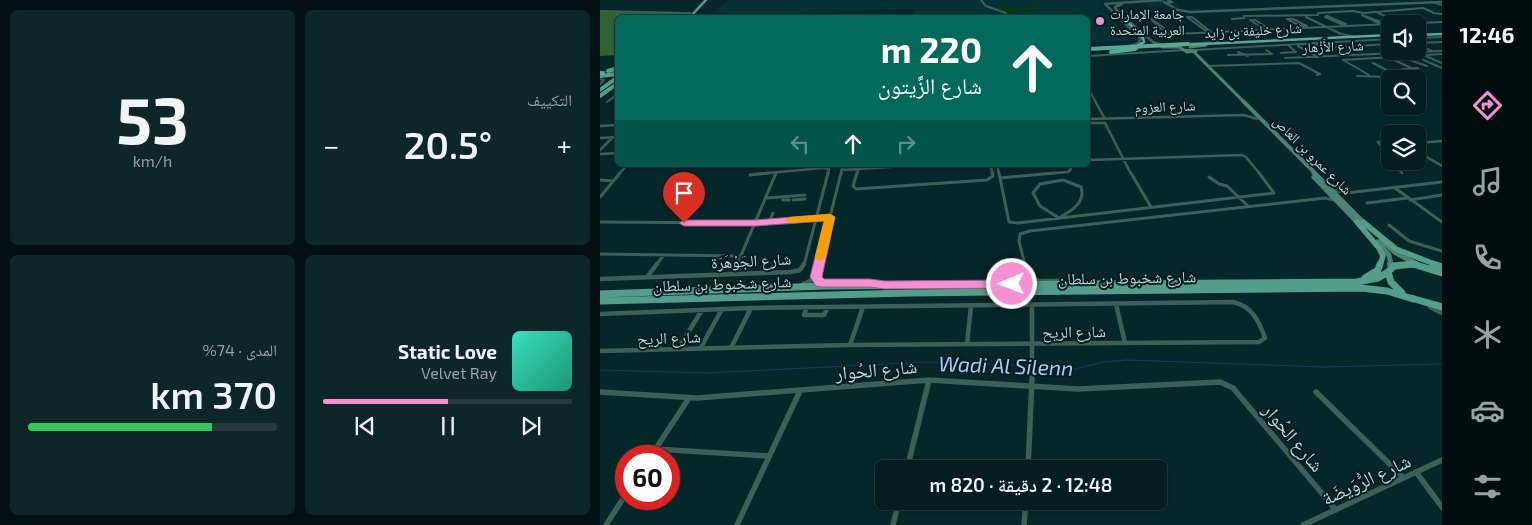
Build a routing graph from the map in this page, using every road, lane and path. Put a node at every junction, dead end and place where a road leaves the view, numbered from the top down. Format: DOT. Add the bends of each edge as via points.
graph roads {
  1 [pos="704,0"];
  2 [pos="981,0"];
  3 [pos="1168,0"];
  4 [pos="1148,1"];
  5 [pos="1162,1"];
  6 [pos="1442,1"];
  7 [pos="1126,2"];
  8 [pos="1172,2"];
  9 [pos="1433,2"];
  10 [pos="1141,3"];
  11 [pos="1442,5"];
  12 [pos="600,12"];
  13 [pos="692,12"];
  14 [pos="1432,12"];
  15 [pos="1376,13"];
  16 [pos="1399,14"];
  17 [pos="1404,14"];
  18 [pos="690,15"];
  19 [pos="690,15"];
  20 [pos="1007,15"];
  21 [pos="1117,15"];
  22 [pos="1381,15"];
  23 [pos="1442,15"];
  24 [pos="1304,16"];
  25 [pos="1369,18"];
  26 [pos="1374,18"];
  27 [pos="1232,19"];
  28 [pos="1332,20"];
  29 [pos="1337,20"];
  30 [pos="1293,22"];
  31 [pos="1298,22"];
  32 [pos="1381,22"];
  33 [pos="1381,22"];
  34 [pos="1442,22"];
  35 [pos="1260,23"];
  36 [pos="1426,23"];
  37 [pos="1195,24"];
  38 [pos="1201,24"];
  39 [pos="1255,24"];
  40 [pos="1381,24"];
  41 [pos="1162,25"];
  42 [pos="1345,25"];
  43 [pos="1156,26"];
  44 [pos="1348,26"];
  45 [pos="1306,27"];
  46 [pos="1327,27"];
  47 [pos="1267,29"];
  48 [pos="1210,32"];
  49 [pos="1169,34"];
  50 [pos="1341,34"];
  51 [pos="1442,34"];
  52 [pos="1153,35"];
  53 [pos="1426,35"];
  54 [pos="1357,36"];
  55 [pos="1332,37"];
  56 [pos="1381,37"];
  57 [pos="1381,37"];
  58 [pos="1142,38"];
  59 [pos="1381,38"];
  60 [pos="1152,41"];
  61 [pos="1359,41"];
  62 [pos="1231,42"];
  63 [pos="1442,42"];
  64 [pos="1426,43"];
  65 [pos="1312,44"];
  66 [pos="1381,44"];
  67 [pos="1206,45"];
  68 [pos="1370,45"];
  69 [pos="1122,46"];
  70 [pos="1162,46"];
  71 [pos="1288,46"];
  72 [pos="1298,46"];
  73 [pos="1426,48"];
  74 [pos="1234,49"];
  75 [pos="1266,50"];
  76 [pos="1090,51"];
  77 [pos="1090,51"];
  78 [pos="1090,51"];
  79 [pos="1090,51"];
  80 [pos="1090,51"];
  81 [pos="1190,51"];
  82 [pos="1426,51"];
  83 [pos="1433,51"];
  84 [pos="1238,52"];
  85 [pos="1289,52"];
  86 [pos="1281,53"];
  87 [pos="1442,53"];
  88 [pos="1381,54"];
  89 [pos="1228,55"];
  90 [pos="1426,55"];
  91 [pos="1426,55"];
  92 [pos="1434,55"];
  93 [pos="1244,56"];
  94 [pos="1248,56"];
  95 [pos="1337,56"];
  96 [pos="1298,57"];
  97 [pos="1318,57"];
  98 [pos="1381,57"];
  99 [pos="1285,58"];
  100 [pos="1343,60"];
  101 [pos="1394,60"];
  102 [pos="1411,60"];
  103 [pos="1424,60"];
  104 [pos="1441,61"];
  105 [pos="1432,62"];
  106 [pos="1373,63"];
  107 [pos="1427,66"];
  108 [pos="1212,68"];
  109 [pos="1411,68"];
  110 [pos="1418,68"];
  111 [pos="1442,68"];
  112 [pos="1403,69"];
  113 [pos="1386,70"];
  114 [pos="601,75"];
  115 [pos="615,75"];
  116 [pos="1317,75"];
  117 [pos="615,76"];
  118 [pos="1357,76"];
  119 [pos="615,77"];
  120 [pos="1371,77"];
  121 [pos="1381,77"];
  122 [pos="615,80"];
  123 [pos="601,87"];
  124 [pos="1090,93"];
  125 [pos="600,96"];
  126 [pos="615,97"];
  127 [pos="608,102"];
  128 [pos="1248,110"];
  129 [pos="1244,115"];
  130 [pos="1090,119"];
  131 [pos="1104,119"];
  132 [pos="1257,119"];
  133 [pos="1090,123"];
  134 [pos="615,125"];
  135 [pos="600,126"];
  136 [pos="613,137"];
  137 [pos="600,138"];
  138 [pos="1442,141"];
  139 [pos="1426,142"];
  140 [pos="600,150"];
  141 [pos="615,153"];
  142 [pos="600,154"];
  143 [pos="1426,157"];
  144 [pos="1122,159"];
  145 [pos="1090,160"];
  146 [pos="1442,166"];
  147 [pos="625,167"];
  148 [pos="842,167"];
  149 [pos="859,167"];
  150 [pos="897,167"];
  151 [pos="991,167"];
  152 [pos="997,167"];
  153 [pos="1070,167"];
  154 [pos="841,170"];
  155 [pos="857,170"];
  156 [pos="1400,170"];
  157 [pos="776,172"];
  158 [pos="1068,172"];
  159 [pos="1402,173"];
  160 [pos="1041,174"];
  161 [pos="750,175"];
  162 [pos="1210,177"];
  163 [pos="1000,178"];
  164 [pos="600,180"];
  165 [pos="614,181"];
  166 [pos="1046,182"];
  167 [pos="1070,182"];
  168 [pos="1442,182"];
  169 [pos="1394,188"];
  170 [pos="1331,192"];
  171 [pos="1346,193"];
  172 [pos="1442,196"];
  173 [pos="600,197"];
  174 [pos="783,197"];
  175 [pos="802,197"];
  176 [pos="767,198"];
  177 [pos="1238,198"];
  178 [pos="1325,198"];
  179 [pos="1409,199"];
  180 [pos="1339,200"];
  181 [pos="1367,203"];
  182 [pos="1248,206"];
  183 [pos="1151,207"];
  184 [pos="773,213"];
  185 [pos="830,217"];
  186 [pos="816,218"];
  187 [pos="1060,218"];
  188 [pos="1442,221"];
  189 [pos="600,222"];
  190 [pos="769,222"];
  191 [pos="1360,222"];
  192 [pos="756,223"];
  193 [pos="1389,225"];
  194 [pos="1442,251"];
  195 [pos="600,254"];
  196 [pos="664,255"];
  197 [pos="740,256"];
  198 [pos="1425,266"];
  199 [pos="1442,267"];
  200 [pos="1389,270"];
  201 [pos="1442,272"];
  202 [pos="733,274"];
  203 [pos="1026,274"];
  204 [pos="647,277"];
  205 [pos="816,277"];
  206 [pos="600,279"];
  207 [pos="1308,281"];
  208 [pos="1123,283"];
  209 [pos="979,284"];
  210 [pos="885,285"];
  211 [pos="728,288"];
  212 [pos="991,292"];
  213 [pos="1012,292"];
  214 [pos="600,294"];
  215 [pos="1002,299"];
  216 [pos="1413,299"];
  217 [pos="600,301"];
  218 [pos="1421,302"];
  219 [pos="1116,304"];
  220 [pos="1002,305"];
  221 [pos="1032,305"];
  222 [pos="971,306"];
  223 [pos="828,307"];
  224 [pos="862,307"];
  225 [pos="1442,307"];
  226 [pos="750,308"];
  227 [pos="807,308"];
  228 [pos="722,309"];
  229 [pos="702,310"];
  230 [pos="1442,313"];
  231 [pos="600,314"];
  232 [pos="1125,343"];
  233 [pos="967,344"];
  234 [pos="1033,344"];
  235 [pos="850,345"];
  236 [pos="700,348"];
  237 [pos="731,348"];
  238 [pos="678,349"];
  239 [pos="600,351"];
  240 [pos="929,380"];
  241 [pos="1032,386"];
  242 [pos="800,391"];
  243 [pos="600,392"];
  244 [pos="1316,392"];
  245 [pos="689,398"];
  246 [pos="659,445"];
  247 [pos="680,450"];
  248 [pos="770,456"];
  249 [pos="909,460"];
  250 [pos="1028,460"];
  251 [pos="1442,460"];
  252 [pos="1416,472"];
  253 [pos="1403,477"];
  254 [pos="1442,507"];
  255 [pos="616,510"];
  256 [pos="897,510"];
  257 [pos="1025,510"];
  258 [pos="1336,510"];
  259 [pos="1318,522"];
  260 [pos="606,525"];
  261 [pos="737,525"];
  262 [pos="893,525"];
  263 [pos="1024,525"];
  264 [pos="1303,525"];
  1 -- 13 [label="main road"];
  1 -- 18 [label="main road"];
  2 -- 20 [label="street" via="986,6"];
  3 -- 8 [label="street"];
  4 -- 5 [label="street"];
  4 -- 7 [label="street"];
  4 -- 10 [label="street"];
  5 -- 8 [label="street"];
  5 -- 9 [label="street" via="1178,10 1190,12"];
  5 -- 10 [label="street"];
  6 -- 8 [label="street" via="1191,11 1179,9"];
  6 -- 9 [label="street"];
  7 -- 21 [label="street" via="1105,4"];
  7 -- 21 [label="street" via="1101,4"];
  9 -- 11 [label="street"];
  10 -- 21 [label="street" via="1118,5 1115,8"];
  12 -- 13 [label="street"];
  13 -- 19 [label="main road"];
  14 -- 15 [label="street" via="1422,8"];
  14 -- 23 [label="street"];
  15 -- 22 [label="street"];
  15 -- 24 [label="street" via="1352,11"];
  16 -- 17 [label="street"];
  21 -- 58 [label="highway"];
  21 -- 60 [label="street"];
  24 -- 27 [label="street" via="1279,14"];
  24 -- 46 [label="street"];
  25 -- 26 [label="street"];
  25 -- 26 [label="street" via="1362,15"];
  25 -- 33 [label="street"];
  26 -- 32 [label="street"];
  28 -- 29 [label="street"];
  28 -- 29 [label="street" via="1325,17"];
  28 -- 42 [label="street"];
  29 -- 42 [label="street"];
  30 -- 31 [label="street"];
  30 -- 31 [label="street" via="1287,18"];
  30 -- 45 [label="street"];
  31 -- 45 [label="street"];
  34 -- 36 [label="street"];
  35 -- 39 [label="street"];
  35 -- 39 [label="street" via="1249,20"];
  35 -- 47 [label="street"];
  37 -- 38 [label="street"];
  37 -- 38 [label="street" via="1186,17 1192,17"];
  37 -- 48 [label="street"];
  38 -- 48 [label="street"];
  39 -- 47 [label="street"];
  40 -- 44 [label="street"];
  41 -- 43 [label="street"];
  41 -- 43 [label="street" via="1148,19"];
  41 -- 49 [label="street"];
  42 -- 44 [label="street"];
  43 -- 49 [label="street"];
  44 -- 46 [label="street"];
  45 -- 46 [label="street"];
  45 -- 47 [label="street"];
  46 -- 50 [label="street"];
  47 -- 48 [label="street"];
  48 -- 49 [label="street"];
  49 -- 52 [label="street"];
  50 -- 54 [label="street"];
  50 -- 55 [label="street"];
  51 -- 53 [label="highway"];
  54 -- 55 [label="highway, شارع خليفة بن زايد"];
  54 -- 56 [label="highway, شارع خليفة بن زايد"];
  55 -- 62 [label="highway, شارع خليفة بن زايد"];
  57 -- 67 [label="highway, شارع خليفة بن زايد"];
  58 -- 60 [label="street" via="1145,42"];
  58 -- 69 [label="street" via="1136,44"];
  58 -- 76 [label="highway, bridge" via="1144,42 1138,48"];
  59 -- 61 [label="street"];
  60 -- 70 [label="street"];
  61 -- 65 [label="street"];
  61 -- 68 [label="street"];
  62 -- 70 [label="street"];
  62 -- 77 [label="highway, شارع خليفة بن زايد"];
  63 -- 64 [label="street"];
  65 -- 68 [label="street" via="1325,48"];
  65 -- 72 [label="street"];
  66 -- 68 [label="street"];
  67 -- 70 [label="highway, شارع خليفة بن زايد"];
  67 -- 81 [label="main road" via="1190,47"];
  69 -- 70 [label="street"];
  69 -- 78 [label="street"];
  70 -- 79 [label="highway, شارع خليفة بن زايد"];
  70 -- 81 [label="main road"];
  71 -- 72 [label="street"];
  71 -- 74 [label="street"];
  71 -- 85 [label="street" via="1296,51"];
  72 -- 97 [label="street"];
  73 -- 83 [label="street"];
  74 -- 81 [label="street"];
  74 -- 84 [label="street"];
  75 -- 94 [label="street" via="1272,54"];
  80 -- 81 [label="street"];
  81 -- 108 [label="main road, شارع عمرو بن العاص"];
  81 -- 128 [label="main road, شارع عمرو بن العاص"];
  82 -- 83 [label="street, شارع الأَزْهار"];
  83 -- 87 [label="street, شارع الأَزْهار"];
  84 -- 93 [label="street"];
  84 -- 94 [label="street"];
  85 -- 86 [label="street"];
  85 -- 96 [label="street"];
  87 -- 92 [label="street"];
  88 -- 95 [label="street, شارع الأَزْهار"];
  89 -- 93 [label="street"];
  90 -- 92 [label="street"];
  91 -- 104 [label="street"];
  92 -- 104 [label="street"];
  93 -- 94 [label="street"];
  95 -- 97 [label="street, شارع الأَزْهار"];
  95 -- 100 [label="street"];
  96 -- 97 [label="street, شارع الأَزْهار"];
  96 -- 99 [label="street, شارع الأَزْهار"];
  98 -- 100 [label="street"];
  100 -- 120 [label="street"];
  101 -- 109 [label="street"];
  102 -- 107 [label="street"];
  103 -- 111 [label="street"];
  104 -- 105 [label="street"];
  106 -- 113 [label="street"];
  108 -- 116 [label="street" via="1297,62 1320,74"];
  108 -- 170 [label="main road, شارع عمرو بن العاص"];
  109 -- 110 [label="street"];
  109 -- 112 [label="street"];
  114 -- 115 [label="main road" via="608,71"];
  114 -- 117 [label="main road"];
  114 -- 123 [label="street" via="604,80"];
  118 -- 120 [label="street"];
  119 -- 123 [label="main road"];
  120 -- 121 [label="street"];
  122 -- 125 [label="main road" via="611,88"];
  124 -- 131 [label="street"];
  126 -- 127 [label="street"];
  128 -- 129 [label="street"];
  128 -- 132 [label="main road, شارع عمرو بن العاص"];
  129 -- 131 [label="street, شارع العزوم"];
  129 -- 132 [label="street, شارع العزوم"];
  130 -- 131 [label="street, شارع العزوم"];
  132 -- 170 [label="main road, شارع عمرو بن العاص"];
  133 -- 144 [label="street" via="1105,124"];
  134 -- 135 [label="street"];
  136 -- 137 [label="street"];
  136 -- 140 [label="street"];
  138 -- 139 [label="street"];
  141 -- 142 [label="street"];
  143 -- 146 [label="street"];
  144 -- 145 [label="street"];
  144 -- 177 [label="street" via="1242,155 1274,191 1272,194"];
  144 -- 183 [label="street"];
  147 -- 165 [label="street"];
  148 -- 154 [label="street"];
  149 -- 155 [label="street"];
  150 -- 155 [label="street"];
  151 -- 155 [label="street" via="993,176 987,180 858,189 853,186"];
  152 -- 163 [label="street"];
  153 -- 158 [label="street"];
  154 -- 155 [label="street"];
  154 -- 185 [label="street"];
  156 -- 159 [label="street"];
  157 -- 161 [label="street"];
  157 -- 176 [label="street"];
  157 -- 186 [label="street, شارع الجَوْهَرَة" via="828,168"];
  158 -- 160 [label="street"];
  158 -- 167 [label="street"];
  160 -- 163 [label="street"];
  160 -- 166 [label="street"];
  162 -- 177 [label="street" via="1218,184 1228,186"];
  163 -- 187 [label="street" via="1009,222"];
  164 -- 165 [label="street"];
  165 -- 173 [label="street"];
  166 -- 167 [label="street"];
  166 -- 187 [label="street" via="1034,189 1036,201"];
  167 -- 187 [label="street" via="1081,187 1083,196 1080,203"];
  168 -- 169 [label="street"];
  169 -- 171 [label="street"];
  169 -- 179 [label="street"];
  170 -- 171 [label="street"];
  170 -- 178 [label="street"];
  170 -- 180 [label="main road, شارع عمرو بن العاص"];
  171 -- 180 [label="street"];
  172 -- 179 [label="street"];
  174 -- 175 [label="street"];
  174 -- 175 [label="street" via="783,200"];
  174 -- 176 [label="street"];
  176 -- 192 [label="street"];
  177 -- 182 [label="street"];
  177 -- 183 [label="street"];
  178 -- 180 [label="street"];
  178 -- 182 [label="street"];
  179 -- 181 [label="street"];
  179 -- 188 [label="street"];
  180 -- 191 [label="main road, شارع عمرو بن العاص"];
  182 -- 203 [label="street" via="1024,232 1018,238"];
  183 -- 187 [label="street"];
  184 -- 190 [label="street"];
  185 -- 186 [label="street"];
  185 -- 205 [label="street"];
  186 -- 190 [label="street"];
  186 -- 202 [label="street, شارع الجَوْهَرَة" via="800,270"];
  189 -- 192 [label="street"];
  190 -- 192 [label="street"];
  191 -- 198 [label="main road, شارع عمرو بن العاص" via="1393,251"];
  191 -- 199 [label="main road" via="1396,249"];
  191 -- 200 [label="main road, شارع عمرو بن العاص" via="1386,251 1390,258"];
  191 -- 207 [label="main road" via="1382,253 1383,260 1378,270 1359,279"];
  192 -- 197 [label="street"];
  193 -- 194 [label="street" via="1409,241"];
  195 -- 196 [label="street"];
  196 -- 197 [label="street"];
  196 -- 204 [label="street"];
  197 -- 202 [label="street"];
  198 -- 200 [label="main road, شارع شخبوط بن سلطان" via="1405,264"];
  198 -- 201 [label="main road"];
  200 -- 207 [label="main road, شارع شخبوط بن سلطان" via="1378,278 1364,281"];
  200 -- 216 [label="main road" via="1390,282"];
  202 -- 204 [label="street, شارع الجَوْهَرَة"];
  203 -- 208 [label="street" via="1039,281 1111,280"];
  203 -- 209 [label="street" via="1018,280"];
  204 -- 206 [label="street, شارع الجَوْهَرَة"];
  205 -- 210 [label="street" via="822,284"];
  205 -- 211 [label="street" via="805,284"];
  207 -- 208 [label="main road, شارع شخبوط بن سلطان"];
  208 -- 209 [label="main road, شارع شخبوط بن سلطان"];
  209 -- 210 [label="main road, شارع شخبوط بن سلطان"];
  210 -- 211 [label="main road, شارع شخبوط بن سلطان"];
  211 -- 214 [label="main road, شارع شخبوط بن سلطان"];
  212 -- 213 [label="main road, شارع شخبوط بن سلطان"];
  212 -- 215 [label="street"];
  212 -- 217 [label="main road, شارع شخبوط بن سلطان"];
  213 -- 215 [label="street"];
  213 -- 216 [label="main road, شارع شخبوط بن سلطان" via="1361,288"];
  215 -- 220 [label="street"];
  216 -- 218 [label="main road"];
  218 -- 225 [label="main road"];
  218 -- 230 [label="street"];
  219 -- 221 [label="street, شارع الريح"];
  219 -- 232 [label="street"];
  219 -- 232 [label="street, شارع الريح" via="1237,302 1251,310 1265,338 1259,342"];
  220 -- 221 [label="street, شارع الريح"];
  220 -- 222 [label="street, شارع الريح"];
  221 -- 234 [label="street"];
  222 -- 224 [label="street, شارع الريح"];
  222 -- 233 [label="street"];
  223 -- 224 [label="street, شارع الريح"];
  223 -- 227 [label="street, شارع الريح"];
  223 -- 227 [label="street" via="824,315 812,316 804,315"];
  224 -- 235 [label="street"];
  226 -- 227 [label="street, شارع الريح"];
  226 -- 228 [label="street, شارع الريح"];
  226 -- 237 [label="street"];
  228 -- 229 [label="street, شارع الريح"];
  228 -- 236 [label="street"];
  229 -- 231 [label="street, شارع الريح"];
  229 -- 238 [label="street"];
  232 -- 234 [label="street, شارع الريح"];
  233 -- 234 [label="street, شارع الريح"];
  233 -- 235 [label="street, شارع الريح"];
  234 -- 241 [label="street"];
  235 -- 237 [label="street, شارع الريح"];
  236 -- 237 [label="street, شارع الريح"];
  236 -- 238 [label="street, شارع الريح"];
  238 -- 239 [label="street, شارع الريح"];
  240 -- 241 [label="street, شارع الحُوار"];
  240 -- 242 [label="street, شارع الحُوار"];
  240 -- 249 [label="street"];
  241 -- 250 [label="street"];
  241 -- 258 [label="street, شارع الحُوار" via="1098,389 1225,383 1233,388"];
  242 -- 245 [label="street, شارع الحُوار"];
  242 -- 248 [label="street"];
  243 -- 245 [label="street, شارع الحُوار"];
  244 -- 253 [label="street"];
  245 -- 246 [label="street"];
  247 -- 248 [label="street"];
  248 -- 261 [label="street"];
  251 -- 252 [label="street, شارع الرُّوَيضَة"];
  252 -- 253 [label="street, شارع الرُّوَيضَة"];
  252 -- 254 [label="street"];
  253 -- 258 [label="street, شارع الرُّوَيضَة"];
  255 -- 260 [label="street"];
  256 -- 262 [label="street"];
  257 -- 263 [label="street"];
  258 -- 259 [label="street, شارع الرُّوَيضَة"];
  259 -- 264 [label="street, شارع الرُّوَيضَة"];
}
